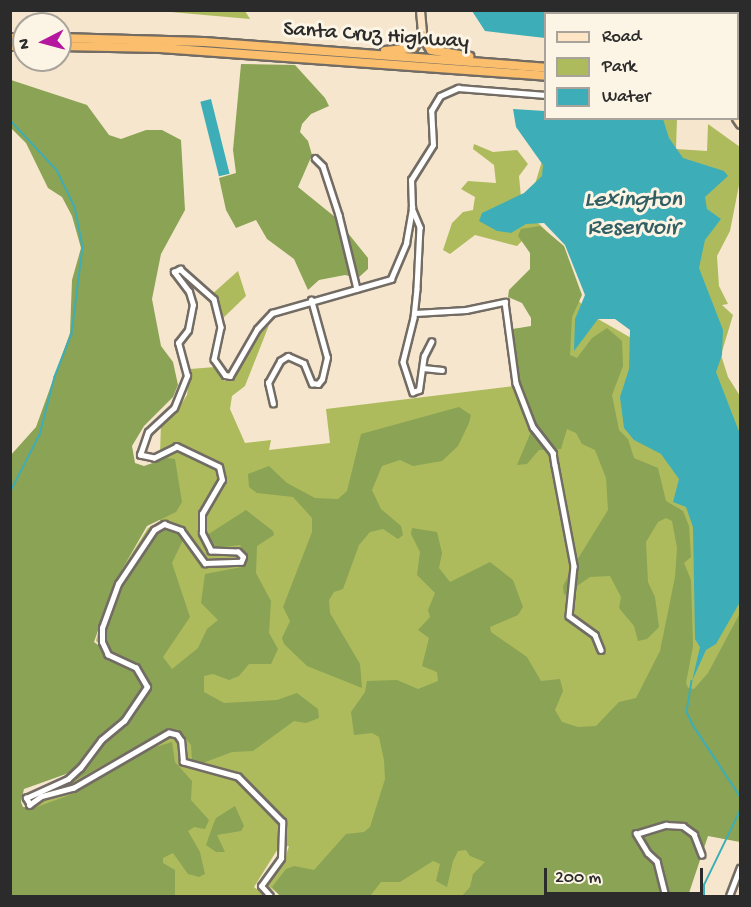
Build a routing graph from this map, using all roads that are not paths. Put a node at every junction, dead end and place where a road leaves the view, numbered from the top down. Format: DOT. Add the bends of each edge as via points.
graph roads {
  1 [pos="420,10"];
  2 [pos="422,35"];
  3 [pos="72,38"];
  4 [pos="72,46"];
  5 [pos="341,53"];
  6 [pos="534,68"];
  7 [pos="544,68"];
  8 [pos="544,76"];
  9 [pos="544,94"];
  10 [pos="315,158"];
  11 [pos="412,208"];
  12 [pos="357,289"];
  13 [pos="311,300"];
  14 [pos="415,313"];
  15 [pos="431,342"];
  16 [pos="423,368"];
  17 [pos="442,370"];
  18 [pos="273,404"];
  19 [pos="601,650"];
  20 [pos="702,855"];
  21 [pos="741,868"];
  22 [pos="270,897"];
  23 [pos="666,897"];
  24 [pos="729,897"];
  1 -- 2 [label="street"];
  2 -- 5 [label="highway" via="410,49"];
  2 -- 6 [label="highway" via="427,47 436,52"];
  3 -- 5 [label="highway, Santa Cruz Highway" via="182,41"];
  4 -- 8 [label="highway, Santa Cruz Highway" via="171,49"];
  5 -- 6 [label="highway, Santa Cruz Highway"];
  6 -- 7 [label="highway, Santa Cruz Highway"];
  9 -- 11 [label="street" via="458,88 440,96 431,111 431,153 411,180"];
  10 -- 12 [label="street" via="321,160 339,215"];
  11 -- 12 [label="street" via="406,243 391,279"];
  11 -- 14 [label="street" via="418,214 420,227"];
  12 -- 13 [label="street"];
  13 -- 18 [label="street" via="327,358 322,379 318,384 312,383 304,363 288,356 280,361 268,383"];
  13 -- 22 [label="street" via="268,316 228,377 214,359 221,327 214,299 182,271 174,270 193,305 188,330 178,343 187,376 174,408 148,432 140,455 154,458 177,447 219,467 222,480 202,514 202,533 212,551 238,552 243,557 241,562 205,563 182,530 164,524 154,530 118,584 102,628 102,642 108,655 136,668 147,687 124,721 101,740 80,768 68,779 26,798 30,805 41,797 74,788 169,733 177,735 182,741 183,762 237,777 282,822 281,858 261,886"];
  14 -- 16 [label="street" via="403,362 413,392 419,390"];
  14 -- 19 [label="street" via="466,310 505,302 516,383 533,427 553,453 574,566 568,616 595,635"];
  15 -- 16 [label="street"];
  16 -- 17 [label="street"];
  20 -- 23 [label="street" via="694,834 683,826 666,825 637,833 657,861"];
  21 -- 24 [label="street"];
}
